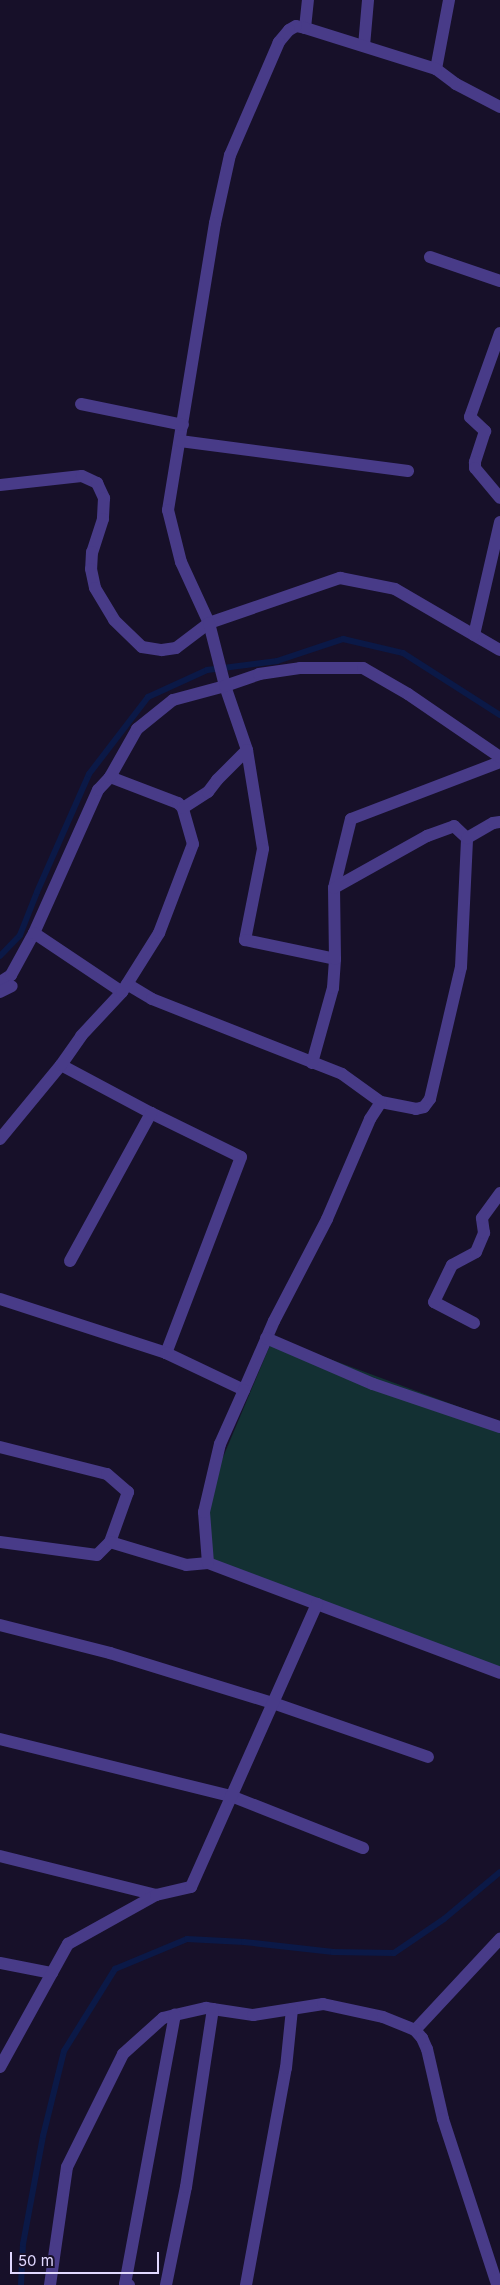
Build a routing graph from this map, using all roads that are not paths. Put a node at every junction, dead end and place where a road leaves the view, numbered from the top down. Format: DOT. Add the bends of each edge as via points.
graph roads {
  1 [pos="308,0"];
  2 [pos="368,0"];
  3 [pos="449,0"];
  4 [pos="305,28"];
  5 [pos="364,46"];
  6 [pos="436,69"];
  7 [pos="500,107"];
  8 [pos="430,258"];
  9 [pos="500,281"];
  10 [pos="500,333"];
  11 [pos="82,404"];
  12 [pos="183,425"];
  13 [pos="180,441"];
  14 [pos="408,471"];
  15 [pos="0,485"];
  16 [pos="500,498"];
  17 [pos="500,522"];
  18 [pos="209,623"];
  19 [pos="474,635"];
  20 [pos="500,650"];
  21 [pos="225,686"];
  22 [pos="247,750"];
  23 [pos="500,757"];
  24 [pos="500,762"];
  25 [pos="110,777"];
  26 [pos="183,808"];
  27 [pos="500,822"];
  28 [pos="467,838"];
  29 [pos="334,888"];
  30 [pos="34,933"];
  31 [pos="335,959"];
  32 [pos="6,984"];
  33 [pos="124,988"];
  34 [pos="0,992"];
  35 [pos="312,1063"];
  36 [pos="61,1065"];
  37 [pos="381,1102"];
  38 [pos="151,1114"];
  39 [pos="0,1139"];
  40 [pos="500,1192"];
  41 [pos="70,1261"];
  42 [pos="0,1299"];
  43 [pos="474,1323"];
  44 [pos="266,1338"];
  45 [pos="166,1353"];
  46 [pos="244,1390"];
  47 [pos="500,1427"];
  48 [pos="0,1447"];
  49 [pos="0,1542"];
  50 [pos="110,1542"];
  51 [pos="208,1563"];
  52 [pos="317,1604"];
  53 [pos="0,1625"];
  54 [pos="500,1673"];
  55 [pos="273,1703"];
  56 [pos="0,1739"];
  57 [pos="428,1758"];
  58 [pos="231,1796"];
  59 [pos="363,1848"];
  60 [pos="0,1856"];
  61 [pos="156,1895"];
  62 [pos="500,1939"];
  63 [pos="0,1963"];
  64 [pos="52,1973"];
  65 [pos="213,2009"];
  66 [pos="292,2009"];
  67 [pos="175,2015"];
  68 [pos="416,2030"];
  69 [pos="0,2067"];
  70 [pos="498,2284"];
  71 [pos="50,2285"];
  72 [pos="129,2285"];
  73 [pos="166,2285"];
  74 [pos="246,2285"];
  1 -- 4 [label="street"];
  2 -- 5 [label="street"];
  3 -- 6 [label="street"];
  4 -- 5 [label="street"];
  4 -- 12 [label="street" via="296,26 279,42 230,155 215,223"];
  5 -- 6 [label="street"];
  6 -- 7 [label="street" via="456,84"];
  8 -- 9 [label="street"];
  10 -- 16 [label="street" via="470,417 485,431 476,468"];
  11 -- 12 [label="street"];
  12 -- 13 [label="street"];
  13 -- 14 [label="street"];
  13 -- 18 [label="street" via="168,510 180,562"];
  15 -- 18 [label="street" via="82,476 97,484 104,498 103,519 92,552 90,570 114,620 142,647 176,648"];
  17 -- 19 [label="street"];
  18 -- 19 [label="street" via="340,578 395,589"];
  18 -- 21 [label="street"];
  19 -- 20 [label="street"];
  21 -- 22 [label="street"];
  21 -- 23 [label="street" via="259,674 300,668 363,668 408,694"];
  21 -- 25 [label="street" via="173,700 137,729"];
  22 -- 26 [label="street" via="208,792"];
  22 -- 31 [label="street" via="263,849 245,940"];
  24 -- 29 [label="street" via="351,819"];
  25 -- 26 [label="street" via="178,803"];
  25 -- 30 [label="street" via="98,790"];
  26 -- 33 [label="street" via="193,844 159,933"];
  27 -- 28 [label="street"];
  28 -- 29 [label="street" via="454,826 427,836"];
  28 -- 37 [label="street" via="462,967 430,1099 424,1107 416,1109"];
  29 -- 31 [label="street"];
  30 -- 32 [label="street"];
  30 -- 33 [label="street"];
  31 -- 35 [label="street" via="333,988"];
  32 -- 34 [label="street"];
  33 -- 35 [label="street"];
  33 -- 36 [label="street" via="81,1036"];
  35 -- 37 [label="street" via="342,1074"];
  36 -- 38 [label="street"];
  36 -- 39 [label="street"];
  37 -- 44 [label="street" via="370,1119 327,1219"];
  38 -- 41 [label="street"];
  38 -- 45 [label="street" via="241,1157"];
  40 -- 43 [label="street" via="482,1218 484,1233 476,1252 452,1265 434,1302"];
  42 -- 45 [label="street"];
  44 -- 46 [label="street"];
  44 -- 47 [label="street" via="372,1384"];
  45 -- 46 [label="street"];
  46 -- 51 [label="street" via="220,1444 204,1512"];
  48 -- 50 [label="street" via="107,1474 128,1492"];
  49 -- 50 [label="street" via="92,1555 100,1554"];
  50 -- 51 [label="street" via="186,1565"];
  51 -- 52 [label="street"];
  52 -- 54 [label="street"];
  52 -- 55 [label="street"];
  53 -- 55 [label="street" via="110,1653"];
  55 -- 57 [label="street"];
  55 -- 58 [label="street"];
  56 -- 58 [label="street"];
  58 -- 59 [label="street"];
  58 -- 61 [label="street" via="190,1887"];
  60 -- 61 [label="street"];
  61 -- 64 [label="street" via="68,1944"];
  62 -- 68 [label="street"];
  63 -- 64 [label="street"];
  64 -- 69 [label="street"];
  65 -- 66 [label="street" via="253,2015"];
  65 -- 67 [label="street"];
  65 -- 73 [label="street" via="186,2187"];
  66 -- 68 [label="street" via="323,2004 383,2017"];
  66 -- 74 [label="street" via="286,2068"];
  67 -- 71 [label="street" via="163,2018 123,2054 67,2167"];
  67 -- 72 [label="street" via="125,2284"];
  68 -- 70 [label="street" via="427,2049 443,2119"];
}
